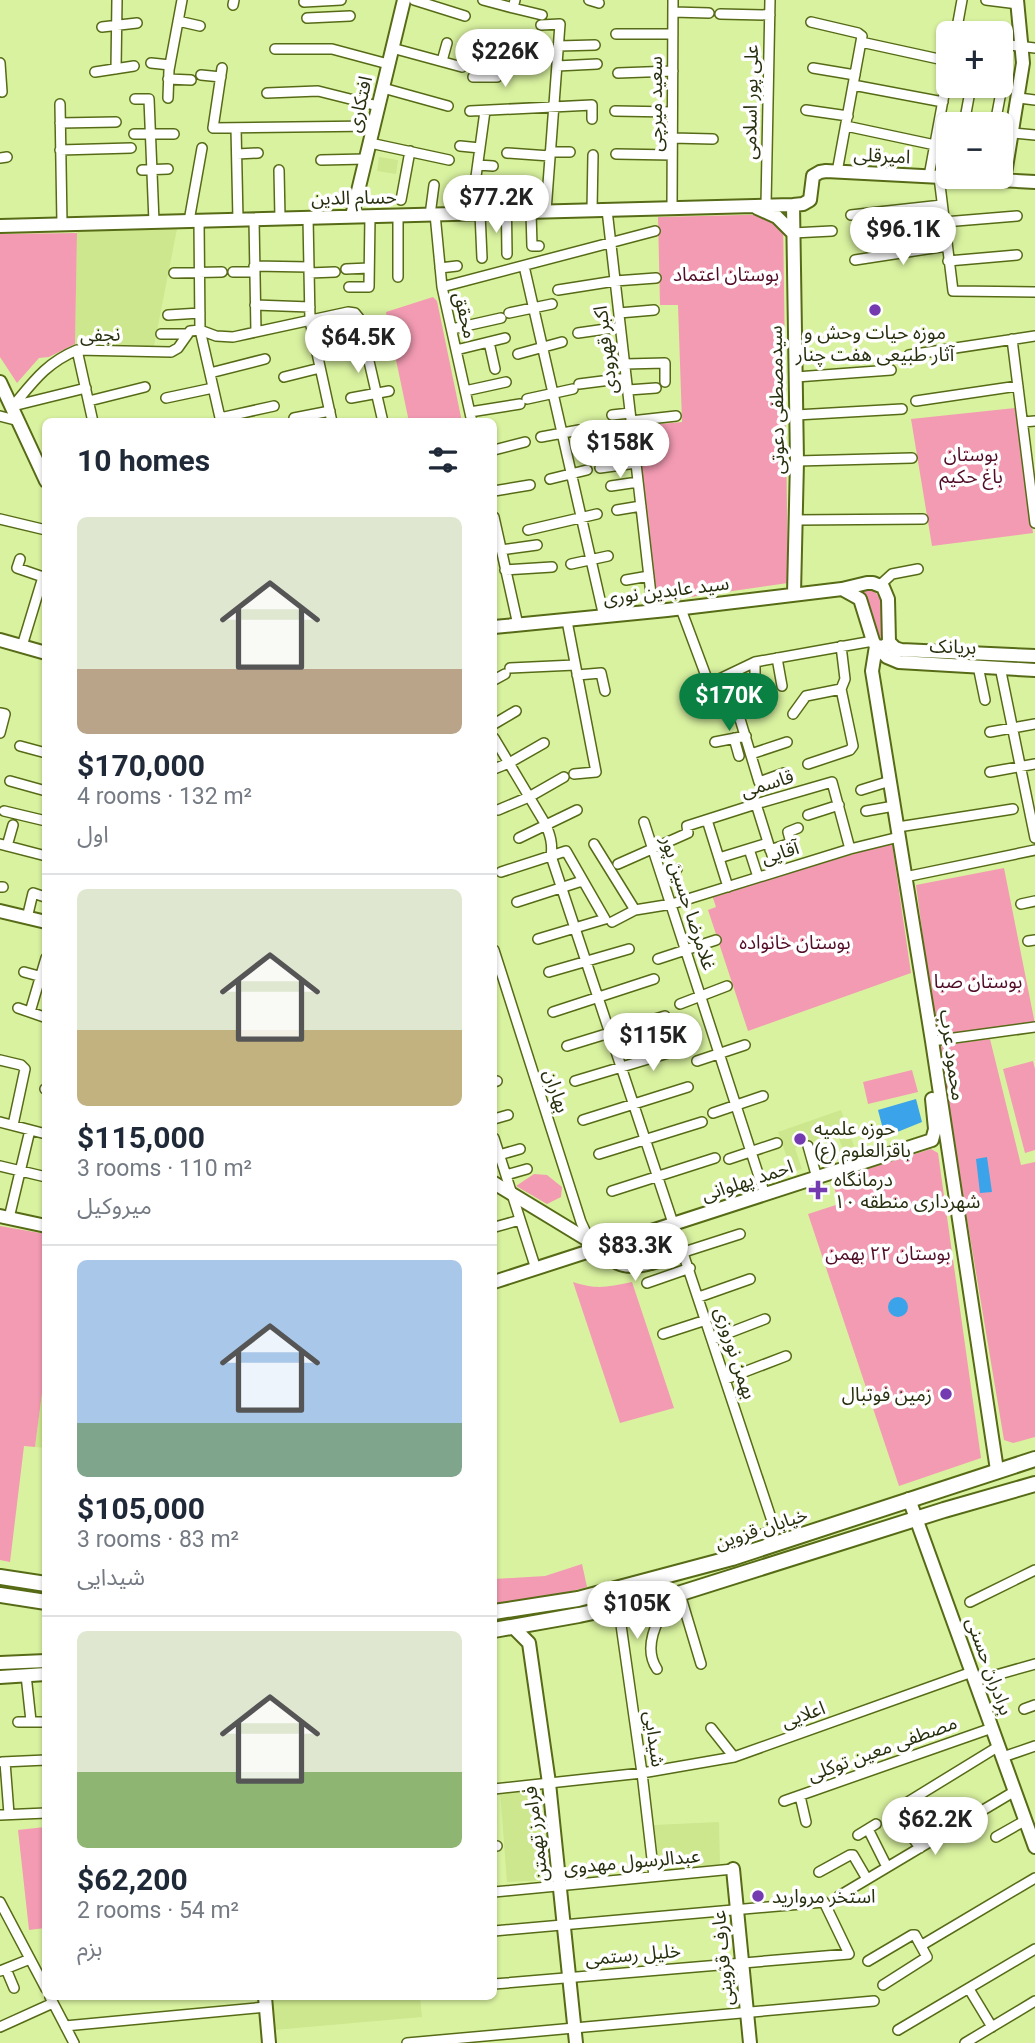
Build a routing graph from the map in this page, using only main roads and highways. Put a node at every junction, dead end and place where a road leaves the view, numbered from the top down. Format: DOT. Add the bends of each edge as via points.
graph roads {
  1 [pos="404,0"];
  2 [pos="1017,2"];
  3 [pos="1029,48"];
  4 [pos="1013,133"];
  5 [pos="936,176"];
  6 [pos="1013,181"];
  7 [pos="1035,182"];
  8 [pos="752,205"];
  9 [pos="793,205"];
  10 [pos="352,216"];
  11 [pos="0,226"];
  12 [pos="793,233"];
  13 [pos="0,382"];
  14 [pos="42,472"];
  15 [pos="880,585"];
  16 [pos="842,589"];
  17 [pos="794,594"];
  18 [pos="497,627"];
  19 [pos="0,640"];
  20 [pos="879,643"];
  21 [pos="42,652"];
  22 [pos="1035,656"];
  23 [pos="1035,670"];
  24 [pos="0,911"];
  25 [pos="42,921"];
  26 [pos="932,1041"];
  27 [pos="932,1140"];
  28 [pos="948,1156"];
  29 [pos="497,1185"];
  30 [pos="4,1217"];
  31 [pos="42,1225"];
  32 [pos="595,1244"];
  33 [pos="684,1252"];
  34 [pos="497,1281"];
  35 [pos="1035,1459"];
  36 [pos="997,1470"];
  37 [pos="1035,1483"];
  38 [pos="909,1499"];
  39 [pos="915,1519"];
  40 [pos="0,1577"];
  41 [pos="42,1583"];
  42 [pos="0,1595"];
  43 [pos="42,1601"];
  44 [pos="497,1612"];
  45 [pos="513,1627"];
  46 [pos="497,1630"];
  47 [pos="42,1661"];
  48 [pos="0,1664"];
  49 [pos="42,1674"];
  50 [pos="0,1677"];
  51 [pos="1030,1825"];
  52 [pos="1035,1847"];
  53 [pos="733,1869"];
  54 [pos="265,2002"];
  55 [pos="270,2043"];
  56 [pos="576,2043"];
  57 [pos="750,2043"];
  1 -- 10 [label="main road, افتکاری"];
  2 -- 3 [label="main road"];
  3 -- 4 [label="main road"];
  5 -- 9 [label="main road, امیرقلی" via="816,173 810,200"];
  6 -- 7 [label="main road, امیرقلی"];
  8 -- 9 [label="main road, حسام الدین"];
  8 -- 10 [label="main road, حسام الدین"];
  8 -- 12 [label="main road" via="777,217"];
  9 -- 12 [label="main road, سیدمصطفی دعوتی"];
  10 -- 11 [label="main road, حسام الدین"];
  12 -- 17 [label="main road, سیدمصطفی دعوتی"];
  13 -- 14 [label="main road"];
  15 -- 16 [label="main road, سید عابدین نوری"];
  15 -- 20 [label="main road, محمود عرب" via="888,599"];
  16 -- 17 [label="main road, سید عابدین نوری"];
  16 -- 20 [label="main road" via="860,599"];
  17 -- 18 [label="main road, سید عابدین نوری"];
  19 -- 21 [label="main road"];
  20 -- 22 [label="main road, بریانک" via="901,650"];
  20 -- 23 [label="main road, بریانک" via="887,657 900,662"];
  20 -- 26 [label="main road, محمود عرب" via="872,671"];
  24 -- 25 [label="main road"];
  26 -- 27 [label="main road" via="928,1063 935,1129"];
  26 -- 28 [label="main road, محمود عرب"];
  27 -- 28 [label="main road"];
  27 -- 32 [label="main road, احمد پهلوانی" via="675,1224"];
  28 -- 36 [label="main road, محمود عرب"];
  29 -- 32 [label="main road"];
  30 -- 31 [label="main road"];
  32 -- 33 [label="main road" via="616,1262 629,1266"];
  32 -- 34 [label="main road, احمد پهلوانی"];
  35 -- 36 [label="main road, خیابان قزوین"];
  36 -- 38 [label="main road, خیابان قزوین"];
  37 -- 39 [label="main road, خیابان قزوین"];
  38 -- 39 [label="main road, برادران حسنی"];
  38 -- 44 [label="main road, خیابان قزوین" via="732,1558 578,1599"];
  39 -- 45 [label="main road, خیابان قزوین" via="680,1594"];
  39 -- 51 [label="main road, برادران حسنی"];
  40 -- 41 [label="main road"];
  42 -- 43 [label="main road"];
  45 -- 46 [label="main road, خیابان قزوین"];
  45 -- 56 [label="main road, فرامرز تهمتن" via="529,1643 561,1885"];
  47 -- 48 [label="main road"];
  49 -- 50 [label="main road"];
  51 -- 52 [label="main road, برادران حسنی"];
  53 -- 57 [label="main road, عارف قزوینی"];
  54 -- 55 [label="main road"];
}
